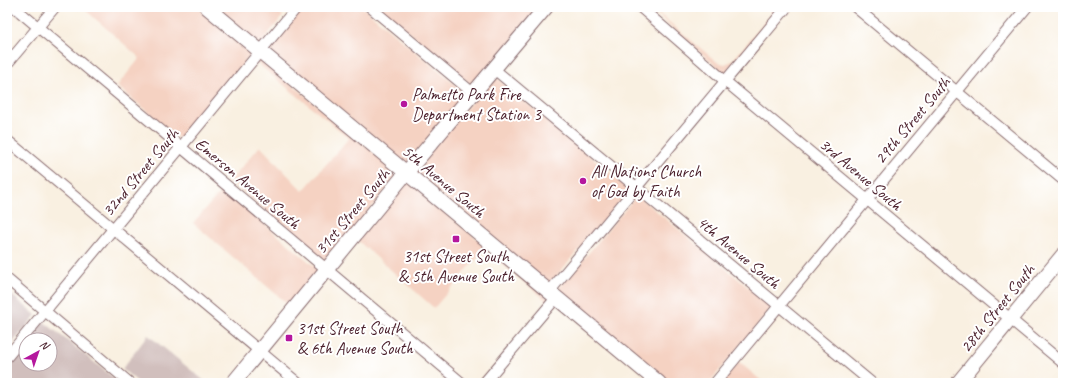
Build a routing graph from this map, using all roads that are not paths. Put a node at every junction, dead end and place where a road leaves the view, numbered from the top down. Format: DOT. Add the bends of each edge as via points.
graph roads {
  1 [pos="14,7"];
  2 [pos="55,7"];
  3 [pos="207,7"];
  4 [pos="297,7"];
  5 [pos="370,7"];
  6 [pos="640,7"];
  7 [pos="787,7"];
  8 [pos="855,7"];
  9 [pos="1027,7"];
  10 [pos="540,9"];
  11 [pos="38,27"];
  12 [pos="260,51"];
  13 [pos="7,64"];
  14 [pos="494,69"];
  15 [pos="725,81"];
  16 [pos="957,92"];
  17 [pos="473,93"];
  18 [pos="7,140"];
  19 [pos="181,147"];
  20 [pos="406,173"];
  21 [pos="1063,180"];
  22 [pos="637,188"];
  23 [pos="867,199"];
  24 [pos="113,229"];
  25 [pos="1063,255"];
  26 [pos="327,270"];
  27 [pos="7,279"];
  28 [pos="553,295"];
  29 [pos="779,306"];
  30 [pos="45,311"];
  31 [pos="1010,320"];
  32 [pos="260,351"];
  33 [pos="7,357"];
  34 [pos="1063,363"];
  35 [pos="130,383"];
  36 [pos="233,383"];
  37 [pos="298,383"];
  38 [pos="462,383"];
  39 [pos="484,383"];
  40 [pos="659,383"];
  41 [pos="715,383"];
  42 [pos="872,383"];
  43 [pos="958,383"];
  1 -- 11 [label="street, Emerson Avenue South"];
  2 -- 11 [label="street"];
  3 -- 12 [label="street, 5th Avenue South"];
  4 -- 12 [label="street, 32nd Street South"];
  5 -- 17 [label="street"];
  6 -- 15 [label="street, 3rd Avenue South"];
  7 -- 15 [label="street"];
  8 -- 16 [label="street"];
  9 -- 16 [label="street, 29th Street South"];
  10 -- 14 [label="street, 31st Street South"];
  11 -- 13 [label="street"];
  11 -- 19 [label="street, Emerson Avenue South"];
  12 -- 19 [label="street, 32nd Street South"];
  12 -- 20 [label="street, 5th Avenue South"];
  14 -- 17 [label="street, 31st Street South"];
  14 -- 22 [label="street, 4th Avenue South"];
  15 -- 22 [label="street"];
  15 -- 23 [label="street, 3rd Avenue South"];
  16 -- 21 [label="street"];
  16 -- 23 [label="street, 29th Street South"];
  17 -- 20 [label="street, 31st Street South"];
  18 -- 24 [label="street"];
  19 -- 24 [label="street, 32nd Street South"];
  19 -- 26 [label="street, Emerson Avenue South"];
  20 -- 26 [label="street, 31st Street South"];
  20 -- 28 [label="street, 5th Avenue South"];
  22 -- 28 [label="street"];
  22 -- 29 [label="street, 4th Avenue South"];
  23 -- 29 [label="street, 29th Street South"];
  23 -- 31 [label="street, 3rd Avenue South"];
  24 -- 30 [label="street, 32nd Street South"];
  24 -- 32 [label="street"];
  25 -- 31 [label="street, 28th Street South"];
  26 -- 32 [label="street, 31st Street South"];
  26 -- 38 [label="street, Emerson Avenue South"];
  27 -- 30 [label="street"];
  28 -- 39 [label="street"];
  28 -- 40 [label="street, 5th Avenue South"];
  29 -- 41 [label="street, 29th Street South"];
  29 -- 42 [label="street, 4th Avenue South"];
  30 -- 33 [label="street, 32nd Street South"];
  30 -- 35 [label="street"];
  31 -- 34 [label="street, 3rd Avenue South"];
  31 -- 43 [label="street, 28th Street South"];
  32 -- 36 [label="street, 31st Street South"];
  32 -- 37 [label="street"];
}
